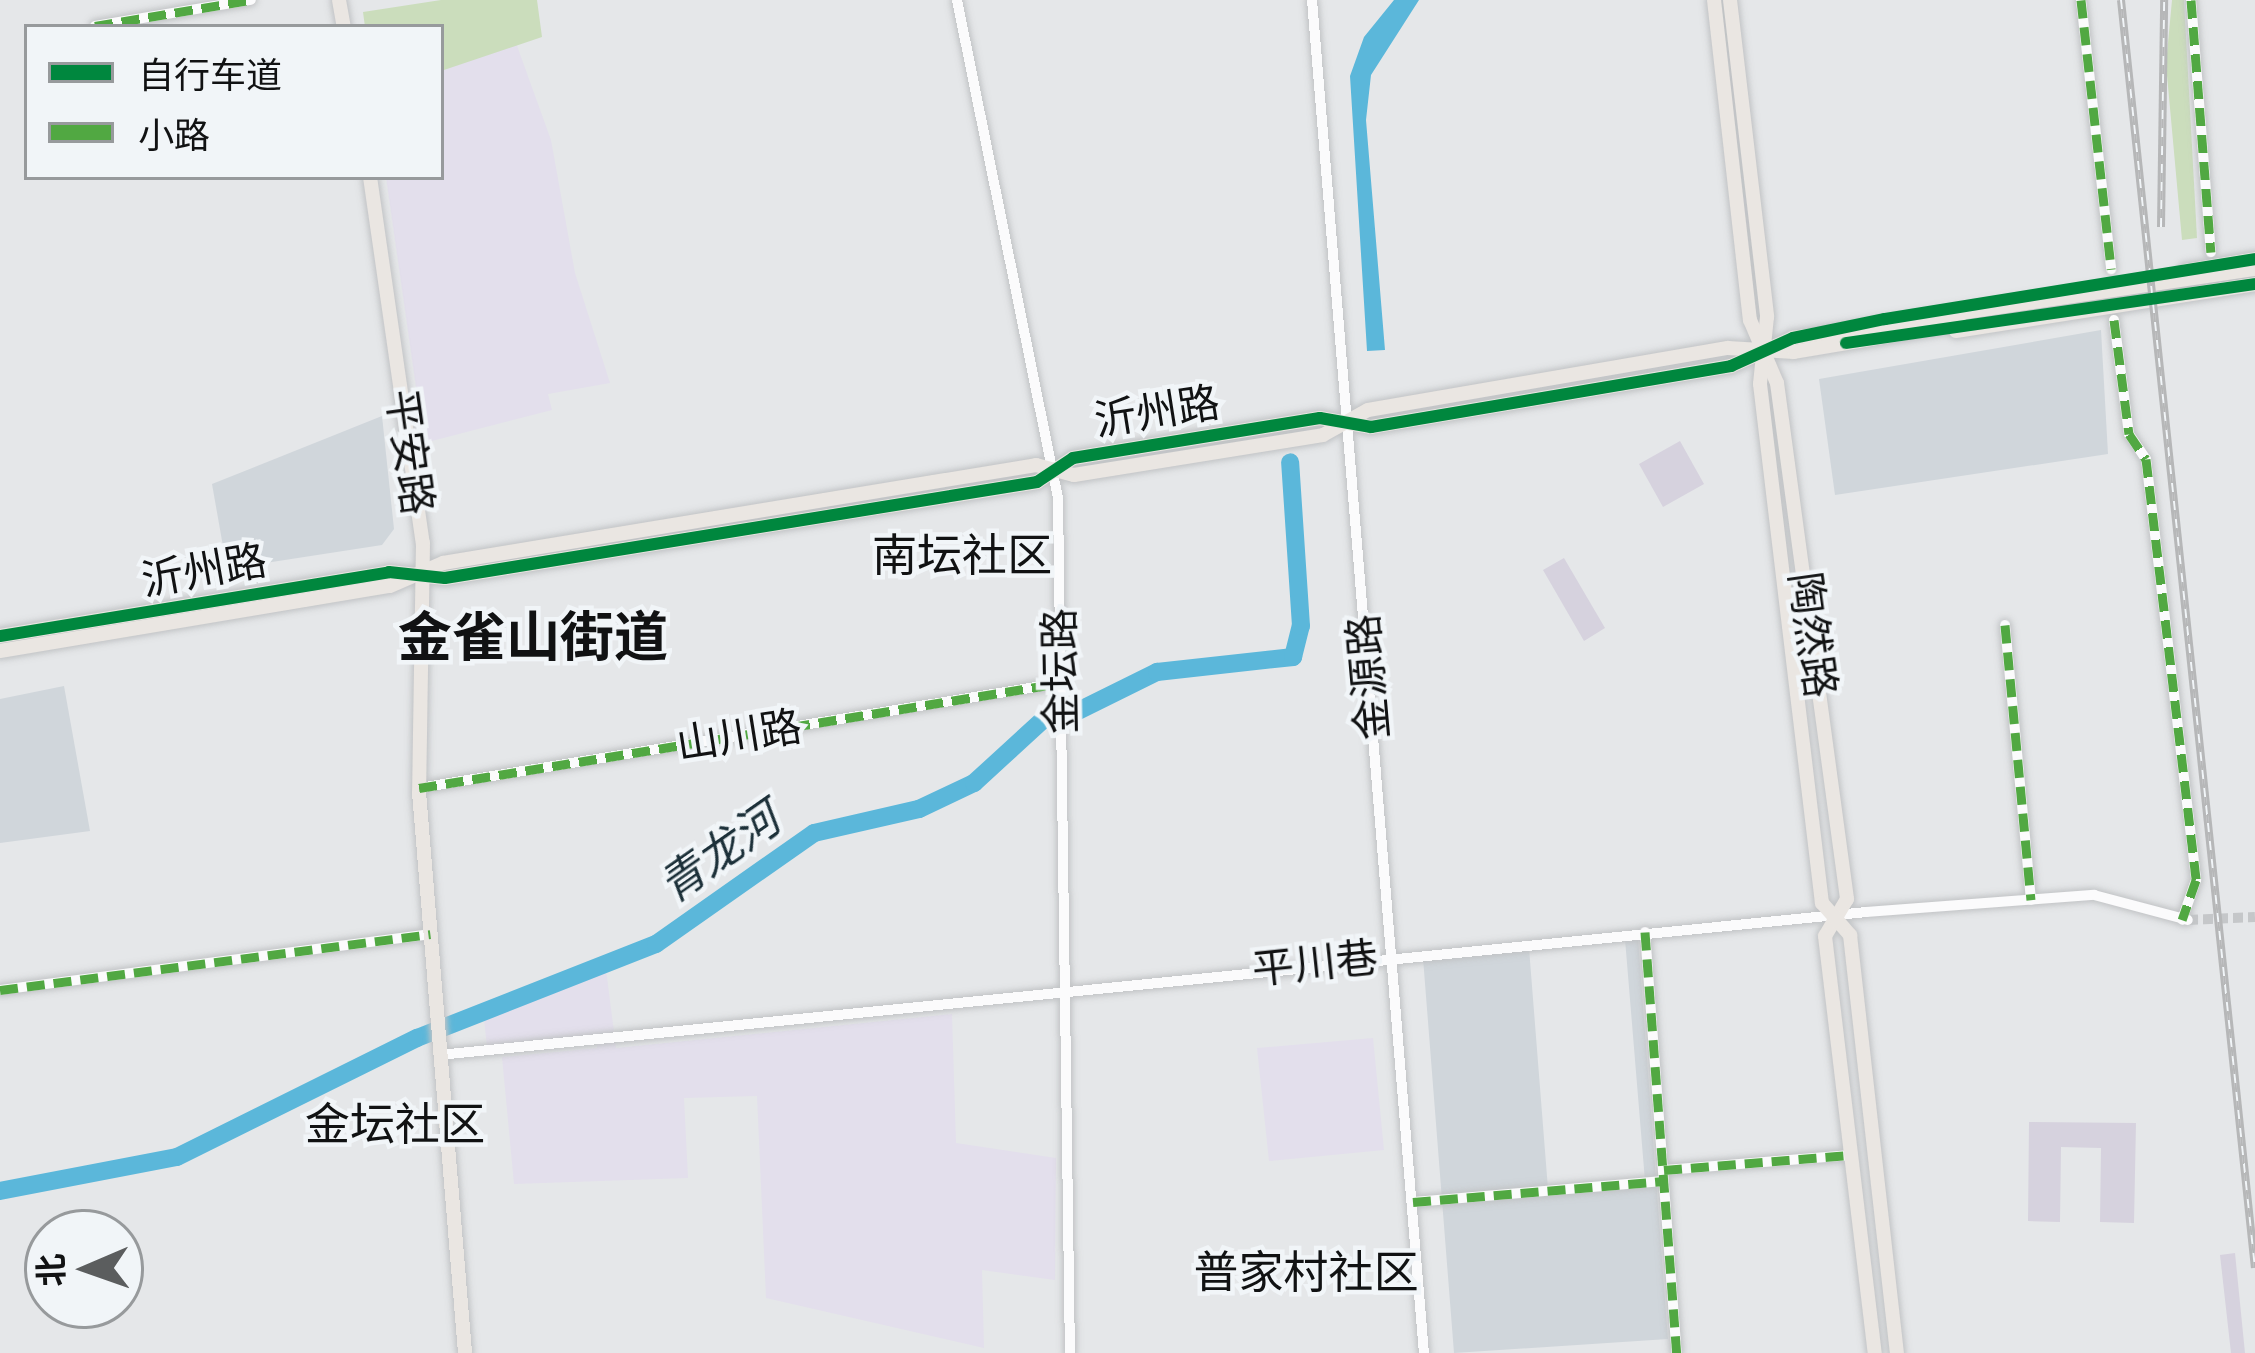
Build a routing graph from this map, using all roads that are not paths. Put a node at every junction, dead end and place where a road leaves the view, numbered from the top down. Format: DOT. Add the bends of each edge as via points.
graph roads {
  1 [pos="251,0"];
  2 [pos="957,0"];
  3 [pos="1312,0"];
  4 [pos="1714,0"];
  5 [pos="1730,0"];
  6 [pos="2081,0"];
  7 [pos="2191,0"];
  8 [pos="107,24"];
  9 [pos="370,180"];
  10 [pos="2211,252"];
  11 [pos="2255,259"];
  12 [pos="2110,269"];
  13 [pos="2255,277"];
  14 [pos="2114,320"];
  15 [pos="1862,334"];
  16 [pos="1764,353"];
  17 [pos="1346,423"];
  18 [pos="1055,473"];
  19 [pos="419,574"];
  20 [pos="2005,625"];
  21 [pos="0,636"];
  22 [pos="0,651"];
  23 [pos="1060,682"];
  24 [pos="419,788"];
  25 [pos="2031,900"];
  26 [pos="1835,917"];
  27 [pos="1645,932"];
  28 [pos="430,934"];
  29 [pos="1393,954"];
  30 [pos="0,990"];
  31 [pos="1064,991"];
  32 [pos="439,1048"];
  33 [pos="1852,1155"];
  34 [pos="1663,1176"];
  35 [pos="1413,1202"];
  36 [pos="465,1353"];
  37 [pos="1070,1353"];
  38 [pos="1424,1353"];
  39 [pos="1677,1353"];
  40 [pos="1875,1353"];
  41 [pos="1897,1353"];
  1 -- 8 [label="street"];
  2 -- 18 [label="street, 金坛路"];
  3 -- 17 [label="street, 金源路"];
  4 -- 16 [label="main road, 陶然路" via="1750,320"];
  5 -- 16 [label="main road, 陶然路"];
  6 -- 12 [label="street"];
  7 -- 10 [label="street"];
  9 -- 19 [label="main road, 平安路" via="423,543"];
  11 -- 15 [label="main road"];
  13 -- 15 [label="main road"];
  14 -- 25 [label="street, 平川巷" via="2128,434 2146,458 2196,880 2185,920 2094,895"];
  15 -- 16 [label="main road, 沂州路"];
  16 -- 17 [label="main road, 沂州路" via="1728,348 1368,410"];
  16 -- 26 [label="main road, 陶然路" via="1760,384 1822,903"];
  16 -- 26 [label="main road, 陶然路" via="1777,382 1835,805 1846,899"];
  17 -- 18 [label="main road, 沂州路" via="1323,435"];
  17 -- 29 [label="street, 金源路"];
  18 -- 19 [label="main road, 沂州路" via="1036,465"];
  18 -- 23 [label="street, 金坛路"];
  19 -- 21 [label="main road, 沂州路"];
  19 -- 22 [label="main road, 沂州路"];
  19 -- 24 [label="main road, 平安路"];
  20 -- 25 [label="street"];
  23 -- 24 [label="street, 山川路"];
  23 -- 31 [label="street, 金坛路"];
  24 -- 28 [label="main road, 平安路"];
  25 -- 26 [label="street, 平川巷"];
  26 -- 27 [label="street, 平川巷"];
  26 -- 33 [label="main road, 陶然路" via="1825,936"];
  26 -- 41 [label="main road, 陶然路" via="1850,935"];
  27 -- 29 [label="street, 平川巷"];
  27 -- 34 [label="street"];
  28 -- 30 [label="street"];
  28 -- 32 [label="main road, 平安路"];
  29 -- 31 [label="street, 平川巷"];
  29 -- 35 [label="street, 金源路"];
  31 -- 32 [label="street, 平川巷" via="796,1026"];
  31 -- 37 [label="street, 金坛路"];
  32 -- 36 [label="main road"];
  33 -- 34 [label="street"];
  33 -- 40 [label="main road, 陶然路"];
  34 -- 35 [label="street"];
  34 -- 39 [label="street"];
  35 -- 38 [label="street, 金源路"];
}
